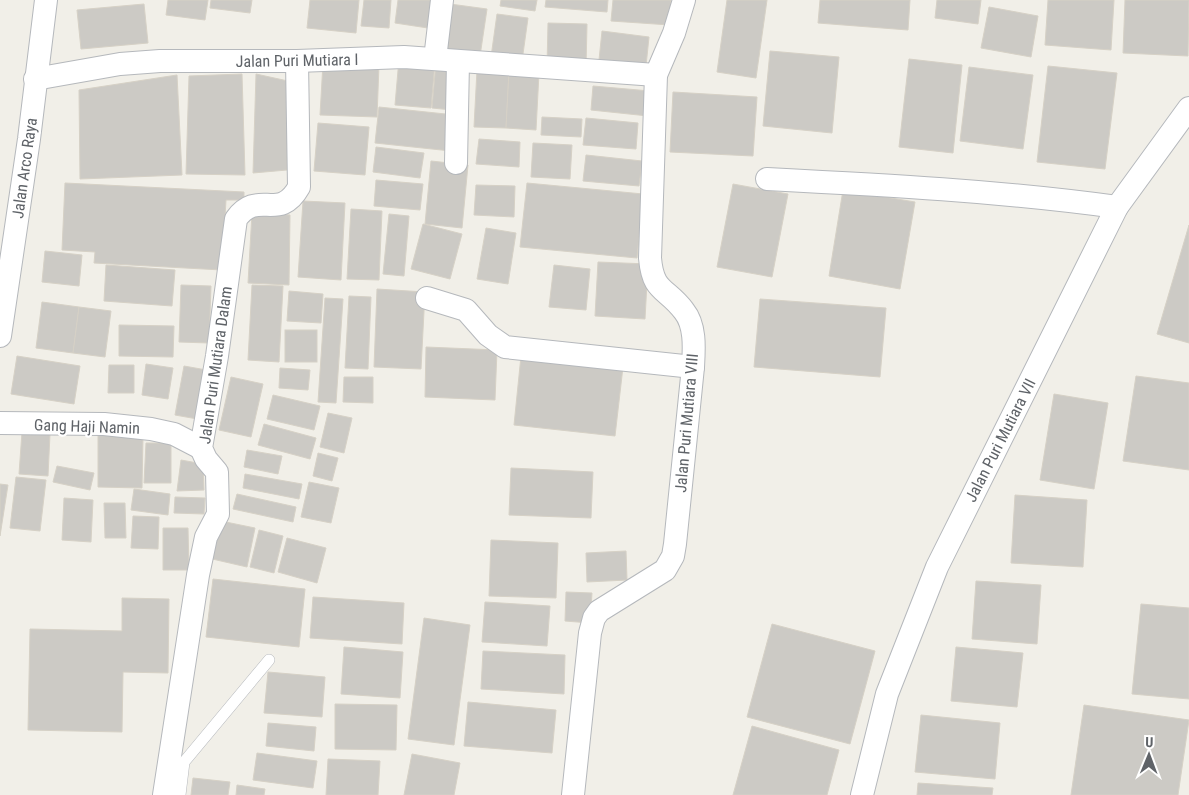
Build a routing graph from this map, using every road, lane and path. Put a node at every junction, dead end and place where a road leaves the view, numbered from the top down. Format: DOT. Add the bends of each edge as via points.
graph roads {
  1 [pos="46,0"];
  2 [pos="442,0"];
  3 [pos="684,0"];
  4 [pos="435,59"];
  5 [pos="297,61"];
  6 [pos="458,62"];
  7 [pos="656,75"];
  8 [pos="35,79"];
  9 [pos="1189,108"];
  10 [pos="456,163"];
  11 [pos="768,179"];
  12 [pos="1117,207"];
  13 [pos="427,298"];
  14 [pos="0,336"];
  15 [pos="693,367"];
  16 [pos="0,422"];
  17 [pos="201,448"];
  18 [pos="269,660"];
  19 [pos="164,795"];
  20 [pos="180,795"];
  21 [pos="574,795"];
  22 [pos="862,795"];
  1 -- 8 [label="street, Jalan Arco Raya"];
  2 -- 4 [label="street"];
  3 -- 7 [label="street, Jalan Puri Mutiara VIII"];
  4 -- 5 [label="street, Jalan Puri Mutiara I"];
  4 -- 6 [label="street, Jalan Puri Mutiara I"];
  5 -- 8 [label="street, Jalan Puri Mutiara I" via="140,62"];
  5 -- 17 [label="street, Jalan Puri Mutiara Dalam" via="299,187 294,197 286,202 244,208 236,219"];
  6 -- 7 [label="street, Jalan Puri Mutiara I"];
  6 -- 10 [label="street"];
  7 -- 15 [label="street, Jalan Puri Mutiara VIII" via="651,270 653,280 685,311 691,324"];
  8 -- 14 [label="street, Jalan Arco Raya"];
  9 -- 12 [label="street, Jalan Puri Mutiara VII"];
  11 -- 12 [label="street" via="946,188"];
  12 -- 22 [label="street, Jalan Puri Mutiara VII" via="937,567 887,694"];
  13 -- 15 [label="street" via="466,310 488,335 505,347"];
  15 -- 21 [label="street, Jalan Puri Mutiara VIII" via="673,556 665,570 599,611 594,618"];
  16 -- 17 [label="street, Gang Haji Namin" via="104,424 151,429 174,434"];
  17 -- 19 [label="street, Jalan Puri Mutiara Dalam" via="217,472 218,514 206,537 198,575"];
  18 -- 20 [label="lane" via="184,762"];
}
